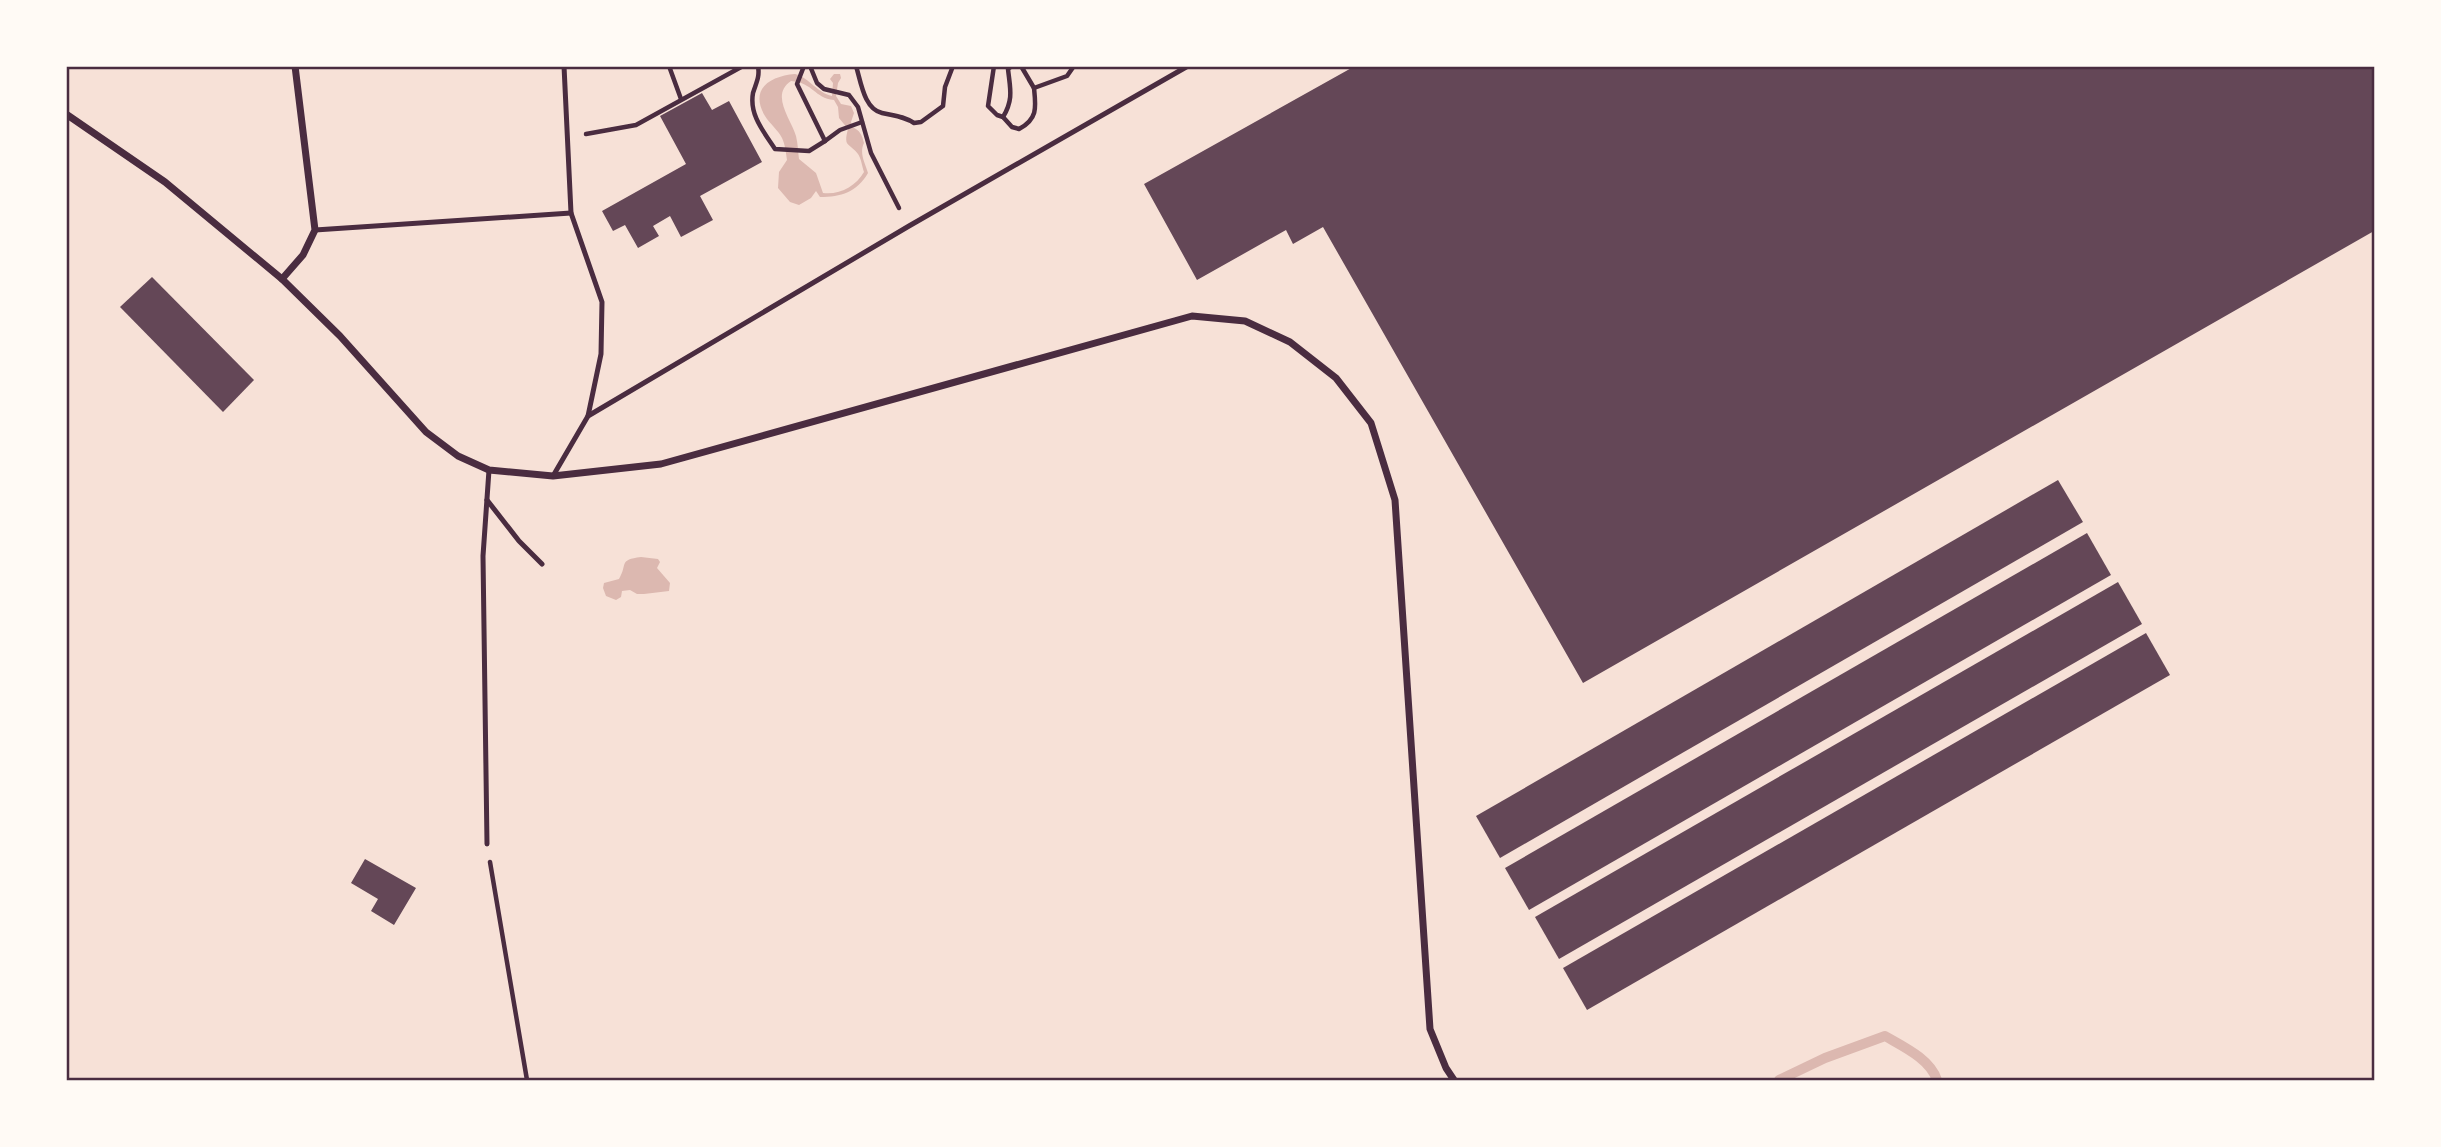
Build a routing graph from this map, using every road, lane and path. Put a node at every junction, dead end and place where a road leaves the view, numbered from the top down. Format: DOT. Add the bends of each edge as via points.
graph roads {
  1 [pos="295,66"];
  2 [pos="564,66"];
  3 [pos="669,66"];
  4 [pos="743,66"];
  5 [pos="758,66"];
  6 [pos="804,66"];
  7 [pos="810,66"];
  8 [pos="856,66"];
  9 [pos="953,66"];
  10 [pos="994,66"];
  11 [pos="1012,66"];
  12 [pos="1021,66"];
  13 [pos="1074,66"];
  14 [pos="1188,66"];
  15 [pos="1034,88"];
  16 [pos="681,99"];
  17 [pos="66,114"];
  18 [pos="1003,117"];
  19 [pos="862,122"];
  20 [pos="568,137"];
  21 [pos="825,141"];
  22 [pos="571,213"];
  23 [pos="909,226"];
  24 [pos="315,230"];
  25 [pos="282,279"];
  26 [pos="588,416"];
  27 [pos="489,470"];
  28 [pos="553,476"];
  29 [pos="486,500"];
  30 [pos="542,564"];
  31 [pos="487,844"];
  32 [pos="527,1080"];
  33 [pos="1454,1080"];
  1 -- 24 [label="street"];
  2 -- 20 [label="lane"];
  3 -- 16 [label="path"];
  4 -- 16 [label="path"];
  5 -- 21 [label="path" via="755,118 775,149 809,151"];
  6 -- 21 [label="path" via="797,84"];
  7 -- 19 [label="path" via="824,89 849,96"];
  8 -- 9 [label="path" via="869,104 878,113 903,116 914,123 943,106"];
  10 -- 18 [label="path" via="988,106"];
  11 -- 18 [label="path" via="1008,69 1010,106"];
  12 -- 15 [label="path"];
  13 -- 15 [label="path" via="1067,76"];
  14 -- 23 [label="lane"];
  15 -- 18 [label="path" via="1036,113 1029,124 1019,129"];
  16 -- 20 [label="path" via="636,125"];
  17 -- 25 [label="street" via="165,182"];
  19 -- 21 [label="path"];
  19 -- 23 [label="path" via="871,153"];
  20 -- 22 [label="lane"];
  22 -- 24 [label="lane"];
  22 -- 26 [label="lane" via="601,302 601,354"];
  23 -- 26 [label="lane"];
  24 -- 25 [label="street" via="303,255"];
  25 -- 27 [label="street" via="426,432 458,456"];
  26 -- 28 [label="lane"];
  27 -- 28 [label="street"];
  27 -- 29 [label="lane"];
  28 -- 33 [label="street" via="661,464 1192,316 1245,321 1290,342 1336,378 1371,423 1395,500 1430,1029"];
  29 -- 30 [label="lane"];
  29 -- 31 [label="lane"];
  31 -- 32 [label="path"];
}
